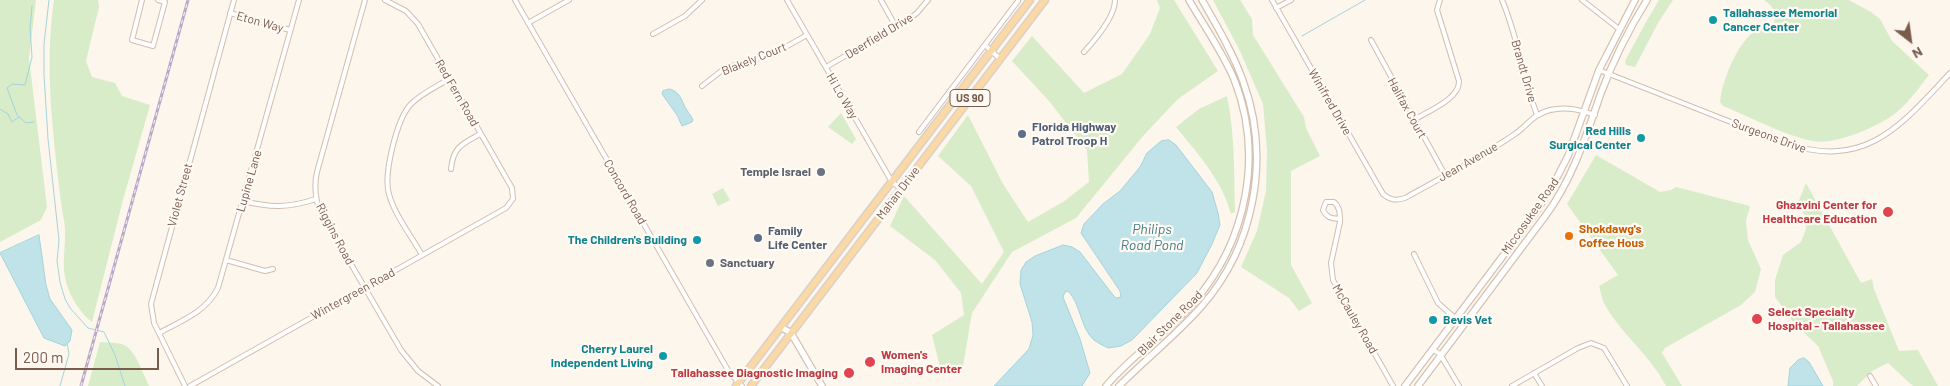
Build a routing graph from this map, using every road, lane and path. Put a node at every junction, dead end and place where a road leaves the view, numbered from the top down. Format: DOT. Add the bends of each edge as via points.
graph roads {
  1 [pos="142,0"];
  2 [pos="158,0"];
  3 [pos="234,0"];
  4 [pos="299,0"];
  5 [pos="365,0"];
  6 [pos="385,0"];
  7 [pos="515,0"];
  8 [pos="569,0"];
  9 [pos="702,0"];
  10 [pos="787,0"];
  11 [pos="881,0"];
  12 [pos="928,0"];
  13 [pos="1030,0"];
  14 [pos="1045,0"];
  15 [pos="1115,0"];
  16 [pos="1189,0"];
  17 [pos="1202,0"];
  18 [pos="1272,0"];
  19 [pos="1291,0"];
  20 [pos="1440,0"];
  21 [pos="1502,0"];
  22 [pos="1582,0"];
  23 [pos="1635,0"];
  24 [pos="1647,0"];
  25 [pos="1018,1"];
  26 [pos="1276,8"];
  27 [pos="230,13"];
  28 [pos="528,23"];
  29 [pos="896,27"];
  30 [pos="1619,29"];
  31 [pos="290,30"];
  32 [pos="654,34"];
  33 [pos="808,35"];
  34 [pos="1371,40"];
  35 [pos="985,45"];
  36 [pos="991,50"];
  37 [pos="1084,52"];
  38 [pos="1000,59"];
  39 [pos="826,67"];
  40 [pos="1599,70"];
  41 [pos="1950,73"];
  42 [pos="1609,74"];
  43 [pos="449,80"];
  44 [pos="702,86"];
  45 [pos="952,89"];
  46 [pos="958,93"];
  47 [pos="968,100"];
  48 [pos="1585,112"];
  49 [pos="1537,115"];
  50 [pos="1595,115"];
  51 [pos="1414,120"];
  52 [pos="919,132"];
  53 [pos="480,134"];
  54 [pos="451,169"];
  55 [pos="1445,175"];
  56 [pos="892,182"];
  57 [pos="901,189"];
  58 [pos="316,199"];
  59 [pos="513,199"];
  60 [pos="1393,200"];
  61 [pos="243,201"];
  62 [pos="1538,208"];
  63 [pos="1546,215"];
  64 [pos="1340,219"];
  65 [pos="1414,254"];
  66 [pos="422,255"];
  67 [pos="835,256"];
  68 [pos="226,260"];
  69 [pos="845,261"];
  70 [pos="273,269"];
  71 [pos="364,288"];
  72 [pos="1455,318"];
  73 [pos="781,327"];
  74 [pos="159,333"];
  75 [pos="790,333"];
  76 [pos="1432,349"];
  77 [pos="1440,354"];
  78 [pos="1534,373"];
  79 [pos="1870,376"];
  80 [pos="739,385"];
  81 [pos="185,386"];
  82 [pos="190,386"];
  83 [pos="438,386"];
  84 [pos="751,386"];
  85 [pos="822,386"];
  86 [pos="1106,386"];
  87 [pos="1119,386"];
  88 [pos="1393,386"];
  89 [pos="1405,386"];
  90 [pos="1418,386"];
  91 [pos="1459,386"];
  92 [pos="1512,386"];
  93 [pos="1542,386"];
  94 [pos="1627,386"];
  95 [pos="1876,386"];
  1 -- 2 [label="street" via="132,40 153,46 165,2"];
  3 -- 27 [label="street, Violet Street"];
  4 -- 31 [label="street, Lupine Lane"];
  5 -- 58 [label="street, Riggins Road" via="317,172"];
  6 -- 43 [label="street, Red Fern Road" via="414,18"];
  7 -- 28 [label="street, Concord Road"];
  8 -- 28 [label="street"];
  9 -- 32 [label="street" via="686,16"];
  10 -- 33 [label="street, Hi Lo Way"];
  11 -- 29 [label="street"];
  12 -- 29 [label="street, Deerfield Drive" via="917,14"];
  13 -- 36 [label="main road, Mahan Drive / US 90"];
  14 -- 38 [label="main road, Mahan Drive / US 90"];
  15 -- 37 [label="street" via="1100,32"];
  16 -- 86 [label="street, Blair Stone Road" via="1225,60 1242,103 1249,164 1244,204 1227,254 1203,291"];
  17 -- 87 [label="street, Blair Stone Road" via="1235,62 1250,101 1257,172 1250,213 1239,246 1217,286 1200,307"];
  18 -- 26 [label="street, Winifred Drive"];
  19 -- 26 [label="street"];
  20 -- 51 [label="street" via="1437,10 1459,85 1453,96"];
  21 -- 49 [label="street, Brandt Drive"];
  22 -- 30 [label="street"];
  23 -- 30 [label="street, Miccosukee Road"];
  24 -- 42 [label="street, Miccosukee Road"];
  25 -- 35 [label="street"];
  26 -- 60 [label="street, Winifred Drive" via="1383,194"];
  27 -- 31 [label="street, Eton Way"];
  27 -- 74 [label="street, Violet Street" via="153,292 152,314"];
  28 -- 80 [label="street, Concord Road"];
  29 -- 39 [label="street, Deerfield Drive"];
  30 -- 40 [label="street, Miccosukee Road"];
  31 -- 61 [label="street, Lupine Lane"];
  33 -- 39 [label="street, Hi Lo Way"];
  33 -- 44 [label="street, Blakely Court" via="772,54 725,68"];
  34 -- 51 [label="street, Halifax Court"];
  35 -- 36 [label="street"];
  35 -- 45 [label="street"];
  36 -- 38 [label="street"];
  36 -- 46 [label="main road, Mahan Drive / US 90"];
  38 -- 47 [label="main road, Mahan Drive / US 90"];
  39 -- 56 [label="street, Hi Lo Way"];
  40 -- 42 [label="street, Surgeons Drive"];
  40 -- 48 [label="street, Miccosukee Road"];
  41 -- 42 [label="street, Surgeons Drive" via="1889,133 1860,147 1830,152 1803,150"];
  42 -- 50 [label="street, Miccosukee Road"];
  43 -- 53 [label="street, Red Fern Road"];
  43 -- 66 [label="street" via="416,99 407,110 386,174 392,201"];
  45 -- 46 [label="street"];
  45 -- 52 [label="street"];
  46 -- 47 [label="street"];
  46 -- 56 [label="main road, Mahan Drive / US 90"];
  47 -- 57 [label="main road, Mahan Drive / US 90"];
  48 -- 49 [label="street, Brandt Drive" via="1558,108"];
  48 -- 50 [label="street, Brandt Drive"];
  48 -- 62 [label="street, Miccosukee Road" via="1568,156"];
  49 -- 55 [label="street, Jean Avenue" via="1513,136"];
  50 -- 63 [label="street, Miccosukee Road" via="1570,175"];
  51 -- 55 [label="street, Halifax Court"];
  53 -- 54 [label="street" via="456,150"];
  53 -- 59 [label="street, Red Fern Road" via="512,188"];
  55 -- 60 [label="street, Jean Avenue" via="1405,198"];
  56 -- 57 [label="street, Hi Lo Way"];
  56 -- 67 [label="main road, Mahan Drive / US 90"];
  57 -- 69 [label="main road, Mahan Drive / US 90"];
  58 -- 61 [label="street" via="286,207"];
  58 -- 71 [label="street, Riggins Road"];
  59 -- 66 [label="street, Wintergreen Road" via="506,208"];
  61 -- 68 [label="street, Lupine Lane"];
  62 -- 63 [label="street"];
  62 -- 72 [label="street, Miccosukee Road"];
  63 -- 77 [label="street, Miccosukee Road"];
  64 -- 64 [label="street" via="1325,215 1326,202 1337,204"];
  64 -- 88 [label="street, McCauley Road" via="1331,263 1332,280"];
  65 -- 72 [label="street" via="1438,303"];
  66 -- 71 [label="street, Wintergreen Road"];
  67 -- 69 [label="main road"];
  67 -- 73 [label="main road, Mahan Drive / US 90"];
  68 -- 70 [label="street" via="265,271"];
  68 -- 74 [label="street, Lupine Lane" via="218,288 208,303 195,314"];
  69 -- 75 [label="main road, Mahan Drive / US 90"];
  71 -- 82 [label="street, Wintergreen Road"];
  71 -- 83 [label="street, Riggins Road" via="401,350"];
  72 -- 76 [label="street, Miccosukee Road"];
  73 -- 75 [label="street"];
  73 -- 80 [label="main road, Mahan Drive / US 90"];
  74 -- 81 [label="street, Violet Street"];
  75 -- 84 [label="main road, Mahan Drive / US 90"];
  75 -- 85 [label="street"];
  76 -- 77 [label="street"];
  76 -- 89 [label="street, Miccosukee Road"];
  77 -- 90 [label="street, Miccosukee Road"];
  77 -- 91 [label="street"];
  78 -- 92 [label="street"];
  78 -- 93 [label="street"];
  78 -- 94 [label="street" via="1591,343 1604,348"];
  79 -- 95 [label="street"];
}
